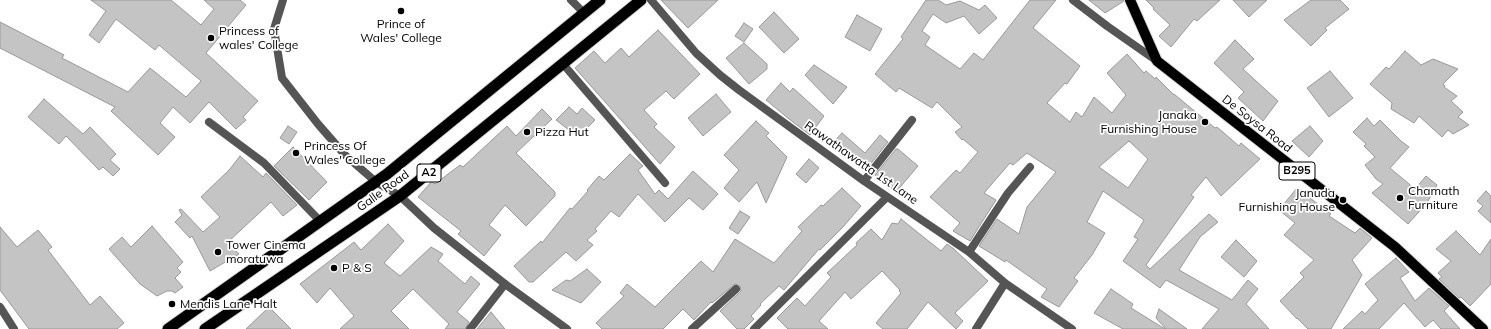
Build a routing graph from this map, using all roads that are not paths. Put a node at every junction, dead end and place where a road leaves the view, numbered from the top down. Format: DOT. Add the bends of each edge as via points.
graph roads {
  1 [pos="283,0"];
  2 [pos="571,0"];
  3 [pos="600,0"];
  4 [pos="641,0"];
  5 [pos="652,0"];
  6 [pos="1073,0"];
  7 [pos="1130,0"];
  8 [pos="584,13"];
  9 [pos="1157,61"];
  10 [pos="563,64"];
  11 [pos="912,120"];
  12 [pos="209,122"];
  13 [pos="1030,167"];
  14 [pos="864,181"];
  15 [pos="376,182"];
  16 [pos="665,183"];
  17 [pos="400,196"];
  18 [pos="887,197"];
  19 [pos="321,222"];
  20 [pos="969,252"];
  21 [pos="1005,283"];
  22 [pos="505,284"];
  23 [pos="736,290"];
  24 [pos="0,307"];
  25 [pos="14,329"];
  26 [pos="168,329"];
  27 [pos="205,329"];
  28 [pos="470,329"];
  29 [pos="567,329"];
  30 [pos="692,329"];
  31 [pos="754,329"];
  32 [pos="976,329"];
  33 [pos="1072,329"];
  34 [pos="1483,329"];
  1 -- 15 [label="street" via="274,30 282,78 341,150"];
  2 -- 8 [label="street"];
  3 -- 8 [label="highway, Galle Road / A2"];
  4 -- 10 [label="highway, Galle Road / A2"];
  5 -- 14 [label="street, Rawathawatta 1st Lane" via="696,53 720,75"];
  6 -- 9 [label="street"];
  7 -- 9 [label="main road, De Soysa Road / B295"];
  8 -- 15 [label="highway, Galle Road / A2"];
  9 -- 34 [label="main road, De Soysa Road / B295" via="1395,247"];
  10 -- 16 [label="street"];
  10 -- 17 [label="highway, Galle Road / A2"];
  11 -- 14 [label="street"];
  12 -- 19 [label="street" via="264,163"];
  13 -- 20 [label="street" via="1008,193"];
  14 -- 18 [label="street, Rawathawatta 1st Lane"];
  15 -- 17 [label="street"];
  15 -- 19 [label="highway, Galle Road / A2"];
  17 -- 22 [label="street" via="434,228"];
  17 -- 27 [label="highway, Galle Road / A2"];
  18 -- 20 [label="street, Rawathawatta 1st Lane"];
  18 -- 31 [label="street"];
  19 -- 26 [label="highway, Galle Road / A2"];
  20 -- 21 [label="street, Rawathawatta 1st Lane"];
  21 -- 32 [label="street"];
  21 -- 33 [label="street, Rawathawatta 1st Lane"];
  22 -- 28 [label="street"];
  22 -- 29 [label="street"];
  23 -- 30 [label="street"];
  24 -- 25 [label="street"];
}
